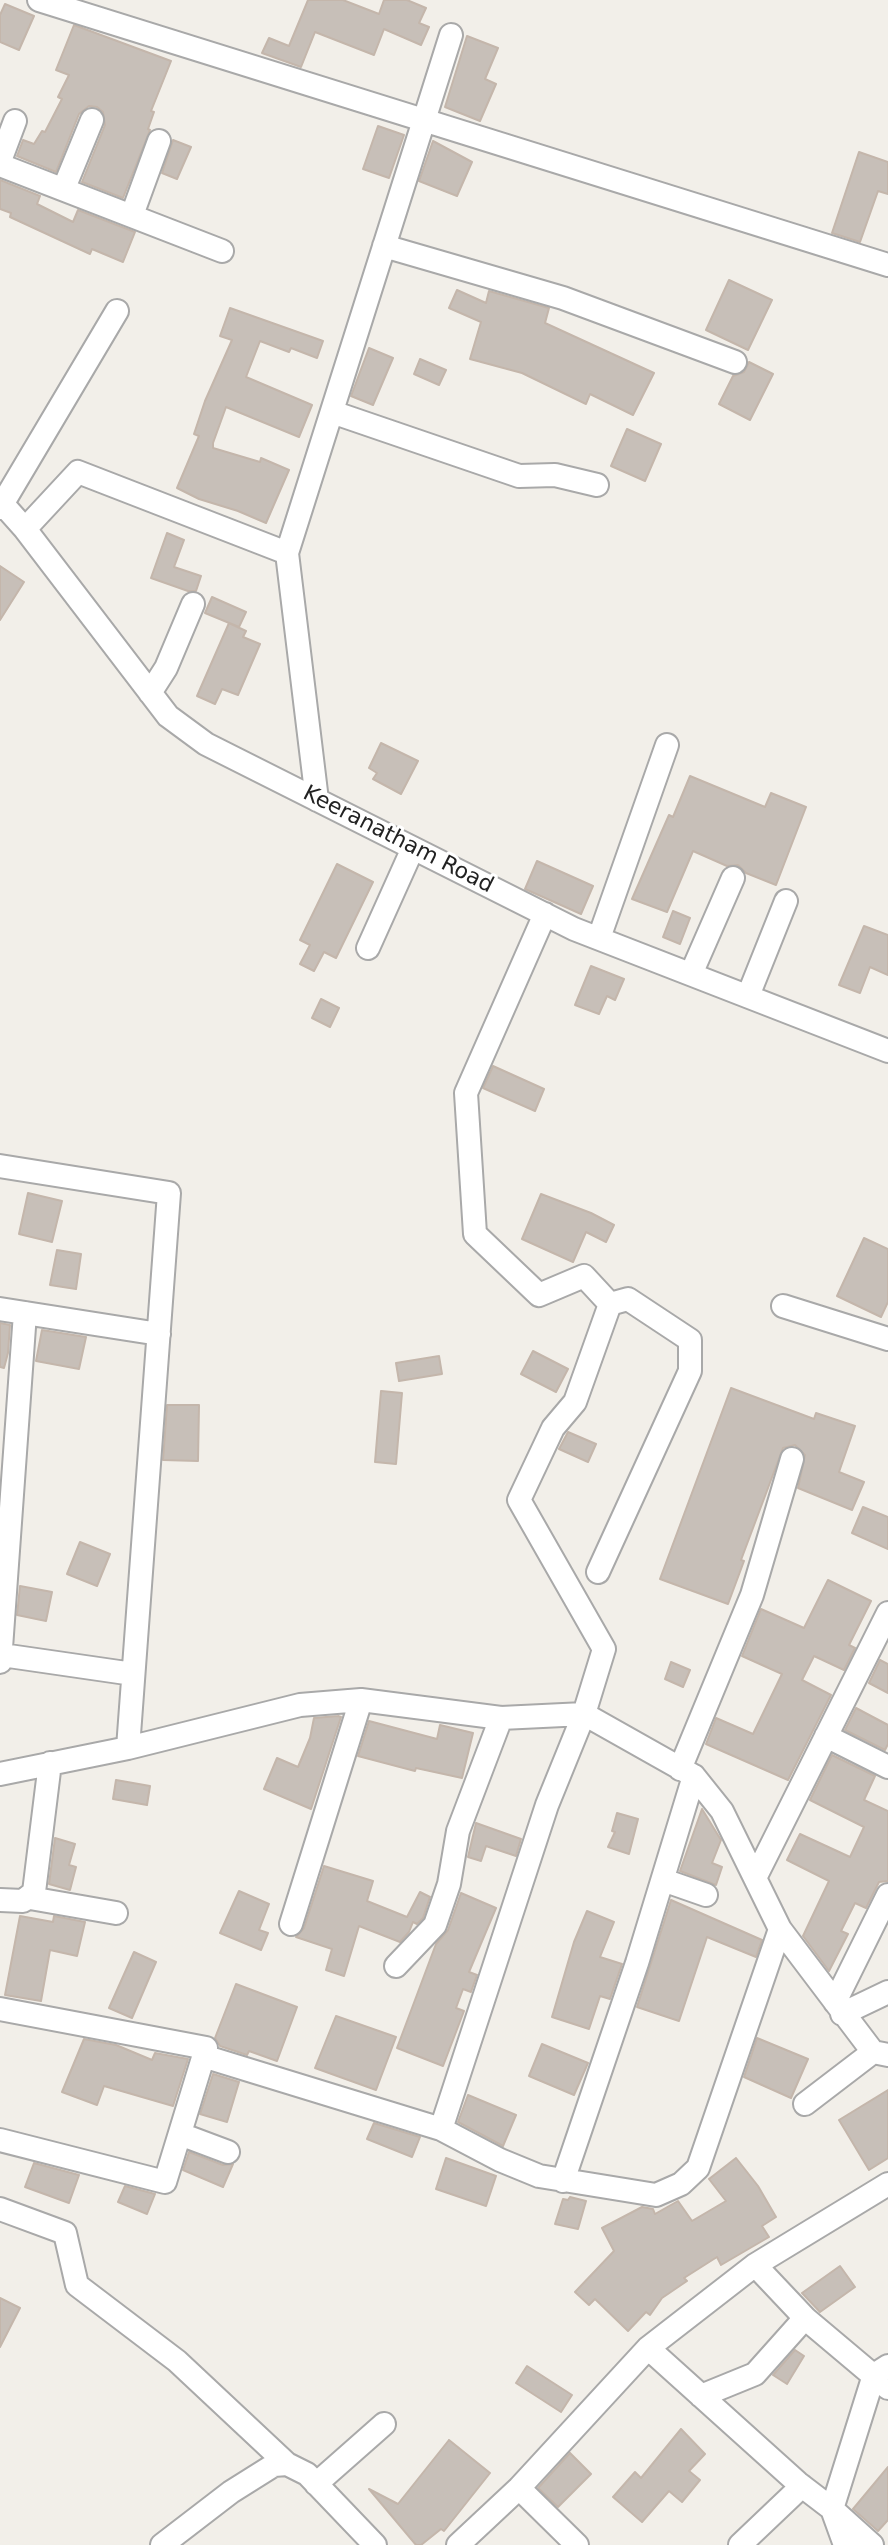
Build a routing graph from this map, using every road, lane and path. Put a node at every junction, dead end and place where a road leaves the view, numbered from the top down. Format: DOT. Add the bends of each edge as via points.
graph roads {
  1 [pos="39,0"];
  2 [pos="451,35"];
  3 [pos="92,120"];
  4 [pos="424,120"];
  5 [pos="15,121"];
  6 [pos="159,141"];
  7 [pos="0,163"];
  8 [pos="64,188"];
  9 [pos="132,215"];
  10 [pos="384,246"];
  11 [pos="222,251"];
  12 [pos="888,265"];
  13 [pos="117,311"];
  14 [pos="735,362"];
  15 [pos="332,412"];
  16 [pos="597,485"];
  17 [pos="1,504"];
  18 [pos="25,529"];
  19 [pos="287,553"];
  20 [pos="193,604"];
  21 [pos="150,693"];
  22 [pos="667,745"];
  23 [pos="317,800"];
  24 [pos="413,848"];
  25 [pos="733,878"];
  26 [pos="786,901"];
  27 [pos="545,914"];
  28 [pos="599,938"];
  29 [pos="368,948"];
  30 [pos="691,974"];
  31 [pos="748,996"];
  32 [pos="888,1051"];
  33 [pos="0,1166"];
  34 [pos="610,1304"];
  35 [pos="783,1306"];
  36 [pos="0,1309"];
  37 [pos="25,1313"];
  38 [pos="159,1334"];
  39 [pos="888,1339"];
  40 [pos="10,1385"];
  41 [pos="792,1459"];
  42 [pos="598,1572"];
  43 [pos="888,1613"];
  44 [pos="1,1659"];
  45 [pos="133,1674"];
  46 [pos="361,1700"];
  47 [pos="584,1714"];
  48 [pos="501,1718"];
  49 [pos="826,1736"];
  50 [pos="128,1748"];
  51 [pos="50,1763"];
  52 [pos="888,1767"];
  53 [pos="687,1773"];
  54 [pos="0,1774"];
  55 [pos="756,1876"];
  56 [pos="663,1880"];
  57 [pos="706,1895"];
  58 [pos="888,1895"];
  59 [pos="30,1898"];
  60 [pos="0,1900"];
  61 [pos="116,1913"];
  62 [pos="291,1924"];
  63 [pos="780,1929"];
  64 [pos="396,1966"];
  65 [pos="888,1992"];
  66 [pos="838,2008"];
  67 [pos="0,2009"];
  68 [pos="880,2054"];
  69 [pos="203,2056"];
  70 [pos="805,2104"];
  71 [pos="441,2129"];
  72 [pos="180,2134"];
  73 [pos="0,2140"];
  74 [pos="228,2152"];
  75 [pos="563,2181"];
  76 [pos="888,2184"];
  77 [pos="0,2209"];
  78 [pos="755,2265"];
  79 [pos="805,2318"];
  80 [pos="648,2348"];
  81 [pos="883,2377"];
  82 [pos="701,2396"];
  83 [pos="384,2424"];
  84 [pos="287,2464"];
  85 [pos="316,2484"];
  86 [pos="802,2486"];
  87 [pos="519,2488"];
  88 [pos="832,2509"];
  89 [pos="162,2545"];
  90 [pos="375,2545"];
  91 [pos="458,2545"];
  92 [pos="577,2545"];
  93 [pos="740,2545"];
  94 [pos="845,2545"];
  95 [pos="872,2545"];
  1 -- 4 [label="street"];
  2 -- 4 [label="street"];
  3 -- 8 [label="street"];
  4 -- 10 [label="street"];
  4 -- 12 [label="street"];
  5 -- 7 [label="street"];
  6 -- 9 [label="street"];
  7 -- 8 [label="street"];
  8 -- 9 [label="street"];
  9 -- 11 [label="street"];
  10 -- 14 [label="street" via="563,298"];
  10 -- 15 [label="street"];
  13 -- 17 [label="street"];
  15 -- 16 [label="street" via="519,476 555,475"];
  15 -- 19 [label="street"];
  17 -- 18 [label="street, Keeranatham Road"];
  18 -- 19 [label="street" via="78,472"];
  18 -- 21 [label="street, Keeranatham Road"];
  19 -- 23 [label="street"];
  20 -- 21 [label="street"];
  21 -- 23 [label="street, Keeranatham Road" via="168,716 206,744"];
  22 -- 28 [label="street"];
  23 -- 24 [label="street, Keeranatham Road"];
  24 -- 27 [label="street, Keeranatham Road"];
  24 -- 29 [label="street"];
  25 -- 30 [label="street"];
  26 -- 31 [label="street"];
  27 -- 28 [label="street, Keeranatham Road"];
  27 -- 34 [label="street" via="466,1093 475,1234 539,1295 584,1276"];
  28 -- 30 [label="street, Keeranatham Road"];
  30 -- 31 [label="street, Keeranatham Road"];
  31 -- 32 [label="street, Keeranatham Road"];
  33 -- 38 [label="street" via="169,1193"];
  34 -- 42 [label="street" via="628,1299 690,1340 690,1371"];
  34 -- 47 [label="street" via="575,1402 553,1428 519,1500 604,1649"];
  35 -- 39 [label="street"];
  36 -- 37 [label="street"];
  37 -- 38 [label="street"];
  37 -- 40 [label="street"];
  38 -- 45 [label="street"];
  40 -- 44 [label="street"];
  41 -- 53 [label="street" via="752,1595"];
  43 -- 49 [label="street"];
  44 -- 45 [label="street"];
  45 -- 50 [label="street"];
  46 -- 48 [label="street"];
  46 -- 50 [label="street" via="300,1705"];
  46 -- 62 [label="street"];
  47 -- 48 [label="street"];
  47 -- 53 [label="street"];
  47 -- 71 [label="street" via="547,1805"];
  48 -- 64 [label="street" via="458,1831 435,1925"];
  49 -- 52 [label="street"];
  49 -- 55 [label="street"];
  50 -- 51 [label="street"];
  51 -- 54 [label="street"];
  51 -- 59 [label="street"];
  53 -- 55 [label="street" via="722,1811"];
  53 -- 56 [label="street"];
  55 -- 63 [label="street"];
  56 -- 57 [label="street"];
  56 -- 75 [label="street"];
  58 -- 66 [label="street"];
  59 -- 60 [label="street"];
  59 -- 61 [label="street"];
  63 -- 66 [label="street"];
  63 -- 75 [label="street" via="698,2168 681,2184 656,2195"];
  65 -- 66 [label="street"];
  66 -- 68 [label="street"];
  67 -- 69 [label="street" via="206,2048"];
  68 -- 70 [label="street"];
  69 -- 71 [label="street"];
  69 -- 72 [label="street"];
  71 -- 75 [label="street" via="500,2160"];
  72 -- 73 [label="street" via="165,2182"];
  72 -- 74 [label="street"];
  76 -- 78 [label="street"];
  77 -- 84 [label="street" via="65,2233 77,2285 177,2361"];
  78 -- 79 [label="street"];
  78 -- 80 [label="street"];
  79 -- 81 [label="street"];
  79 -- 82 [label="street" via="755,2374"];
  80 -- 82 [label="street"];
  80 -- 87 [label="street"];
  81 -- 88 [label="street"];
  82 -- 86 [label="street"];
  83 -- 85 [label="street"];
  84 -- 85 [label="street"];
  84 -- 89 [label="street" via="274,2465 231,2492"];
  85 -- 90 [label="street"];
  86 -- 88 [label="street"];
  86 -- 93 [label="street"];
  87 -- 91 [label="street"];
  87 -- 92 [label="street"];
  88 -- 94 [label="street"];
  88 -- 95 [label="street"];
}
